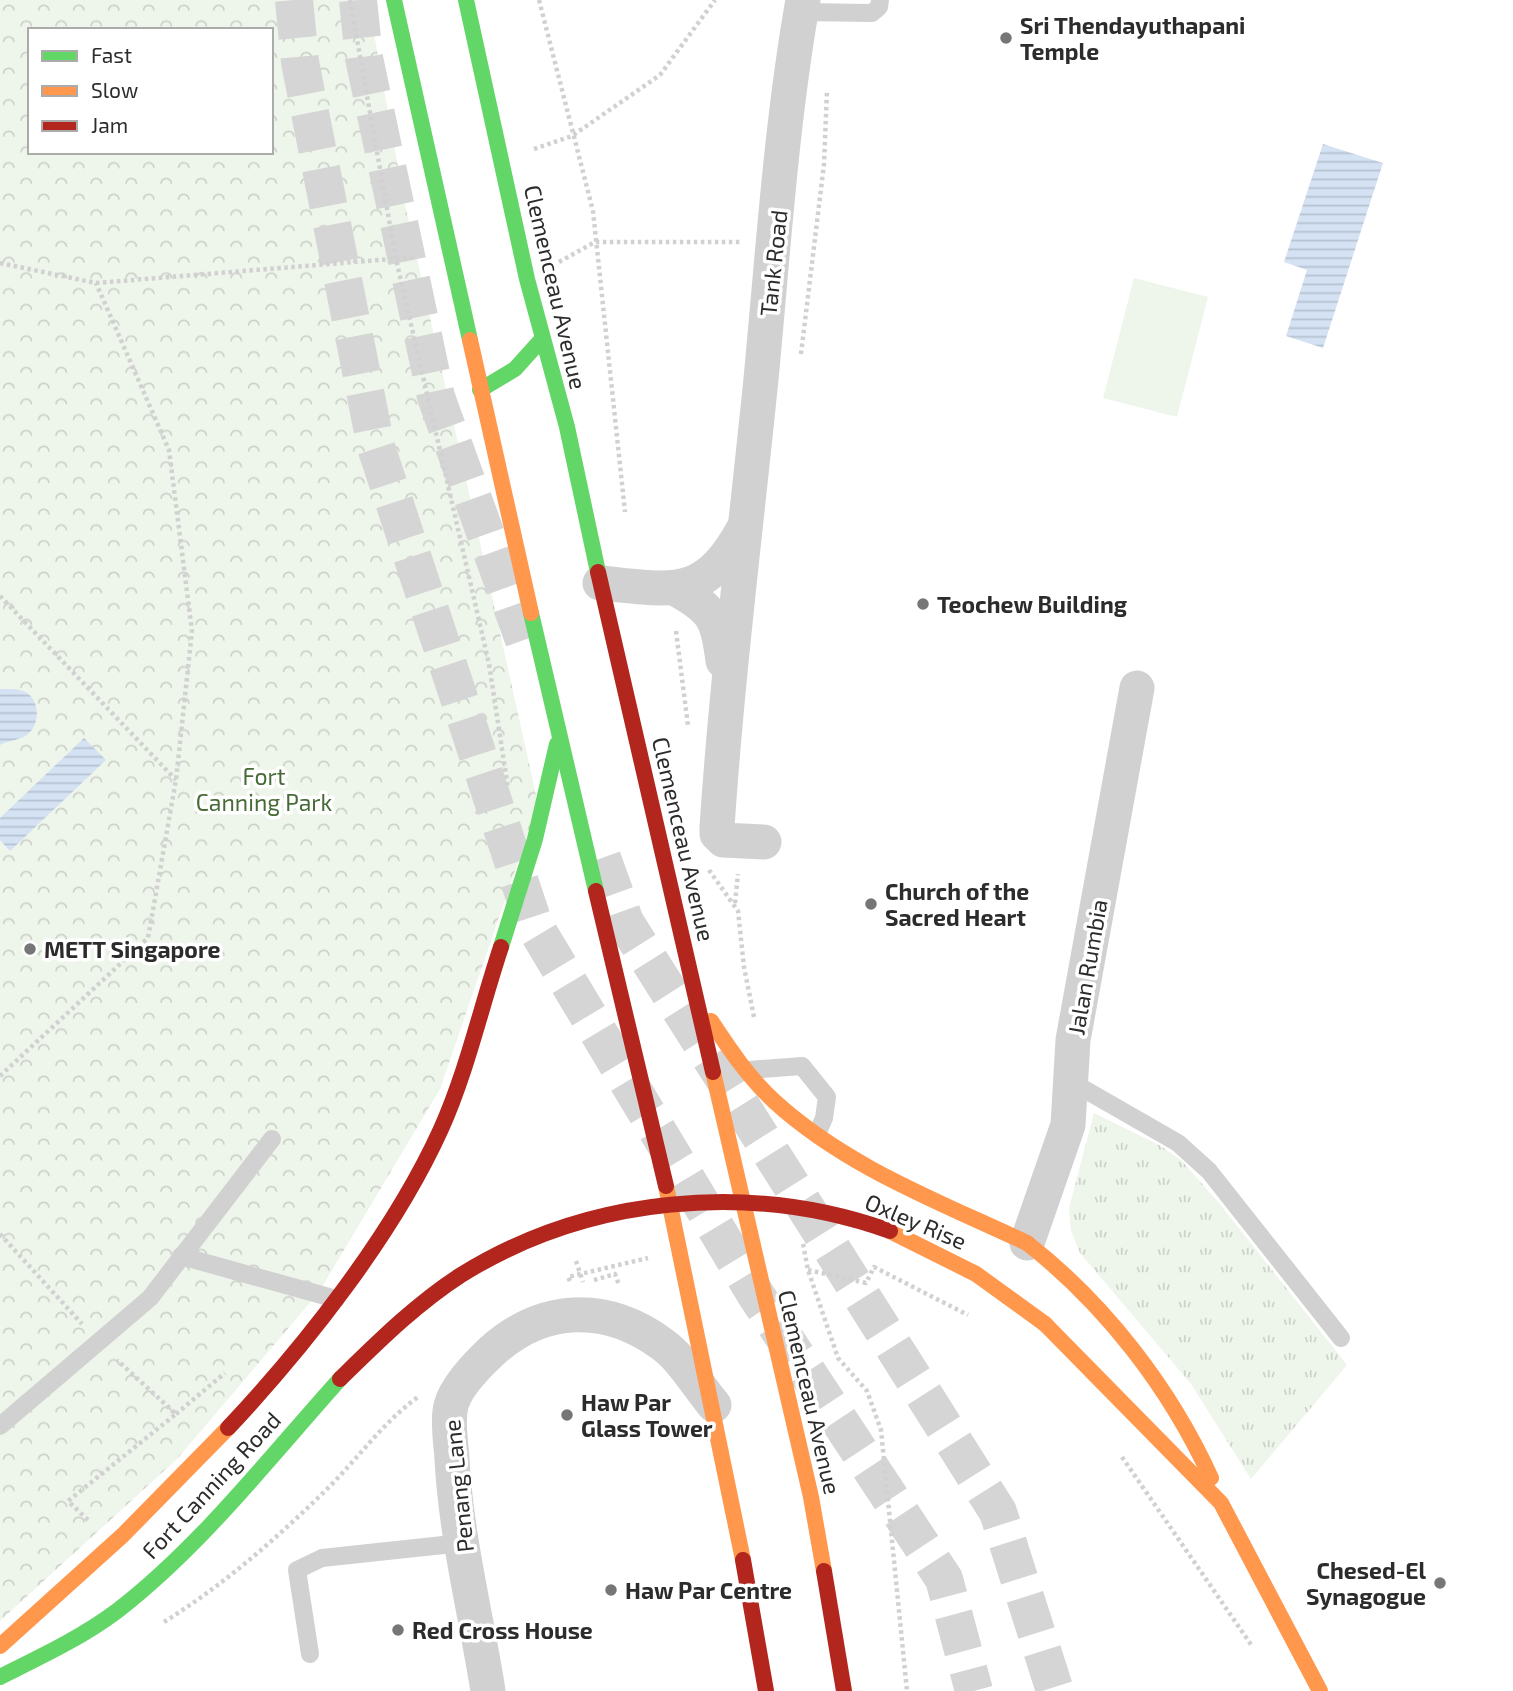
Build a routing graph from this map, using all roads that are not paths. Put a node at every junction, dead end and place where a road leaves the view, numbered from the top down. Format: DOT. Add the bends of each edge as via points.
graph roads {
  1 [pos="394,0"];
  2 [pos="466,0"];
  3 [pos="880,0"];
  4 [pos="802,6"];
  5 [pos="542,339"];
  6 [pos="480,390"];
  7 [pos="745,526"];
  8 [pos="600,583"];
  9 [pos="676,589"];
  10 [pos="1138,688"];
  11 [pos="727,692"];
  12 [pos="559,733"];
  13 [pos="764,842"];
  14 [pos="700,1005"];
  15 [pos="745,1071"];
  16 [pos="1070,1081"];
  17 [pos="817,1134"];
  18 [pos="272,1139"];
  19 [pos="1027,1243"];
  20 [pos="181,1256"];
  21 [pos="336,1299"];
  22 [pos="1341,1338"];
  23 [pos="340,1379"];
  24 [pos="714,1405"];
  25 [pos="0,1426"];
  26 [pos="1222,1503"];
  27 [pos="463,1543"];
  28 [pos="0,1646"];
  29 [pos="310,1654"];
  30 [pos="0,1677"];
  31 [pos="488,1691"];
  32 [pos="766,1691"];
  33 [pos="844,1691"];
  34 [pos="1320,1691"];
  1 -- 6 [label="main road"];
  2 -- 5 [label="main road, Clemenceau Avenue"];
  3 -- 4 [label="lane" via="872,13"];
  4 -- 7 [label="street, Tank Road"];
  5 -- 6 [label="main road" via="528,360 508,377"];
  5 -- 8 [label="main road, Clemenceau Avenue" via="567,427"];
  6 -- 12 [label="main road"];
  7 -- 9 [label="street, Tank Road" via="733,549 715,568 701,580"];
  7 -- 11 [label="street, Tank Road"];
  8 -- 9 [label="street, Tank Road"];
  8 -- 14 [label="main road, Clemenceau Avenue"];
  9 -- 11 [label="street, Tank Road" via="708,609 715,619"];
  10 -- 16 [label="street, Jalan Rumbia" via="1073,1040"];
  11 -- 13 [label="street, Tank Road" via="717,834 729,842"];
  12 -- 21 [label="main road" via="535,841 435,1142"];
  12 -- 24 [label="main road"];
  14 -- 15 [label="main road"];
  14 -- 33 [label="main road, Clemenceau Avenue" via="811,1497"];
  15 -- 17 [label="main road"];
  15 -- 17 [label="lane" via="802,1066 827,1097"];
  16 -- 19 [label="street, Jalan Rumbia" via="1068,1125"];
  16 -- 22 [label="lane" via="1178,1143 1209,1171"];
  17 -- 19 [label="main road" via="847,1156"];
  18 -- 20 [label="lane"];
  19 -- 26 [label="main road" via="1125,1339 1165,1390 1193,1436"];
  20 -- 21 [label="lane"];
  20 -- 25 [label="lane" via="150,1298"];
  21 -- 28 [label="main road" via="254,1402 148,1510"];
  23 -- 26 [label="main road, Oxley Rise, bridge" via="410,1311 479,1264 551,1231 662,1206 731,1200 785,1204 893,1231 1014,1296"];
  23 -- 30 [label="main road, Fort Canning Road" via="176,1561 115,1612"];
  24 -- 27 [label="street, Penang Lane" via="663,1345 619,1322 580,1313 537,1321 508,1337 485,1358 450,1411 454,1488"];
  24 -- 32 [label="main road"];
  26 -- 34 [label="main road, Oxley Rise"];
  27 -- 29 [label="lane" via="322,1558 297,1570"];
  27 -- 31 [label="street, Penang Lane"];
}
